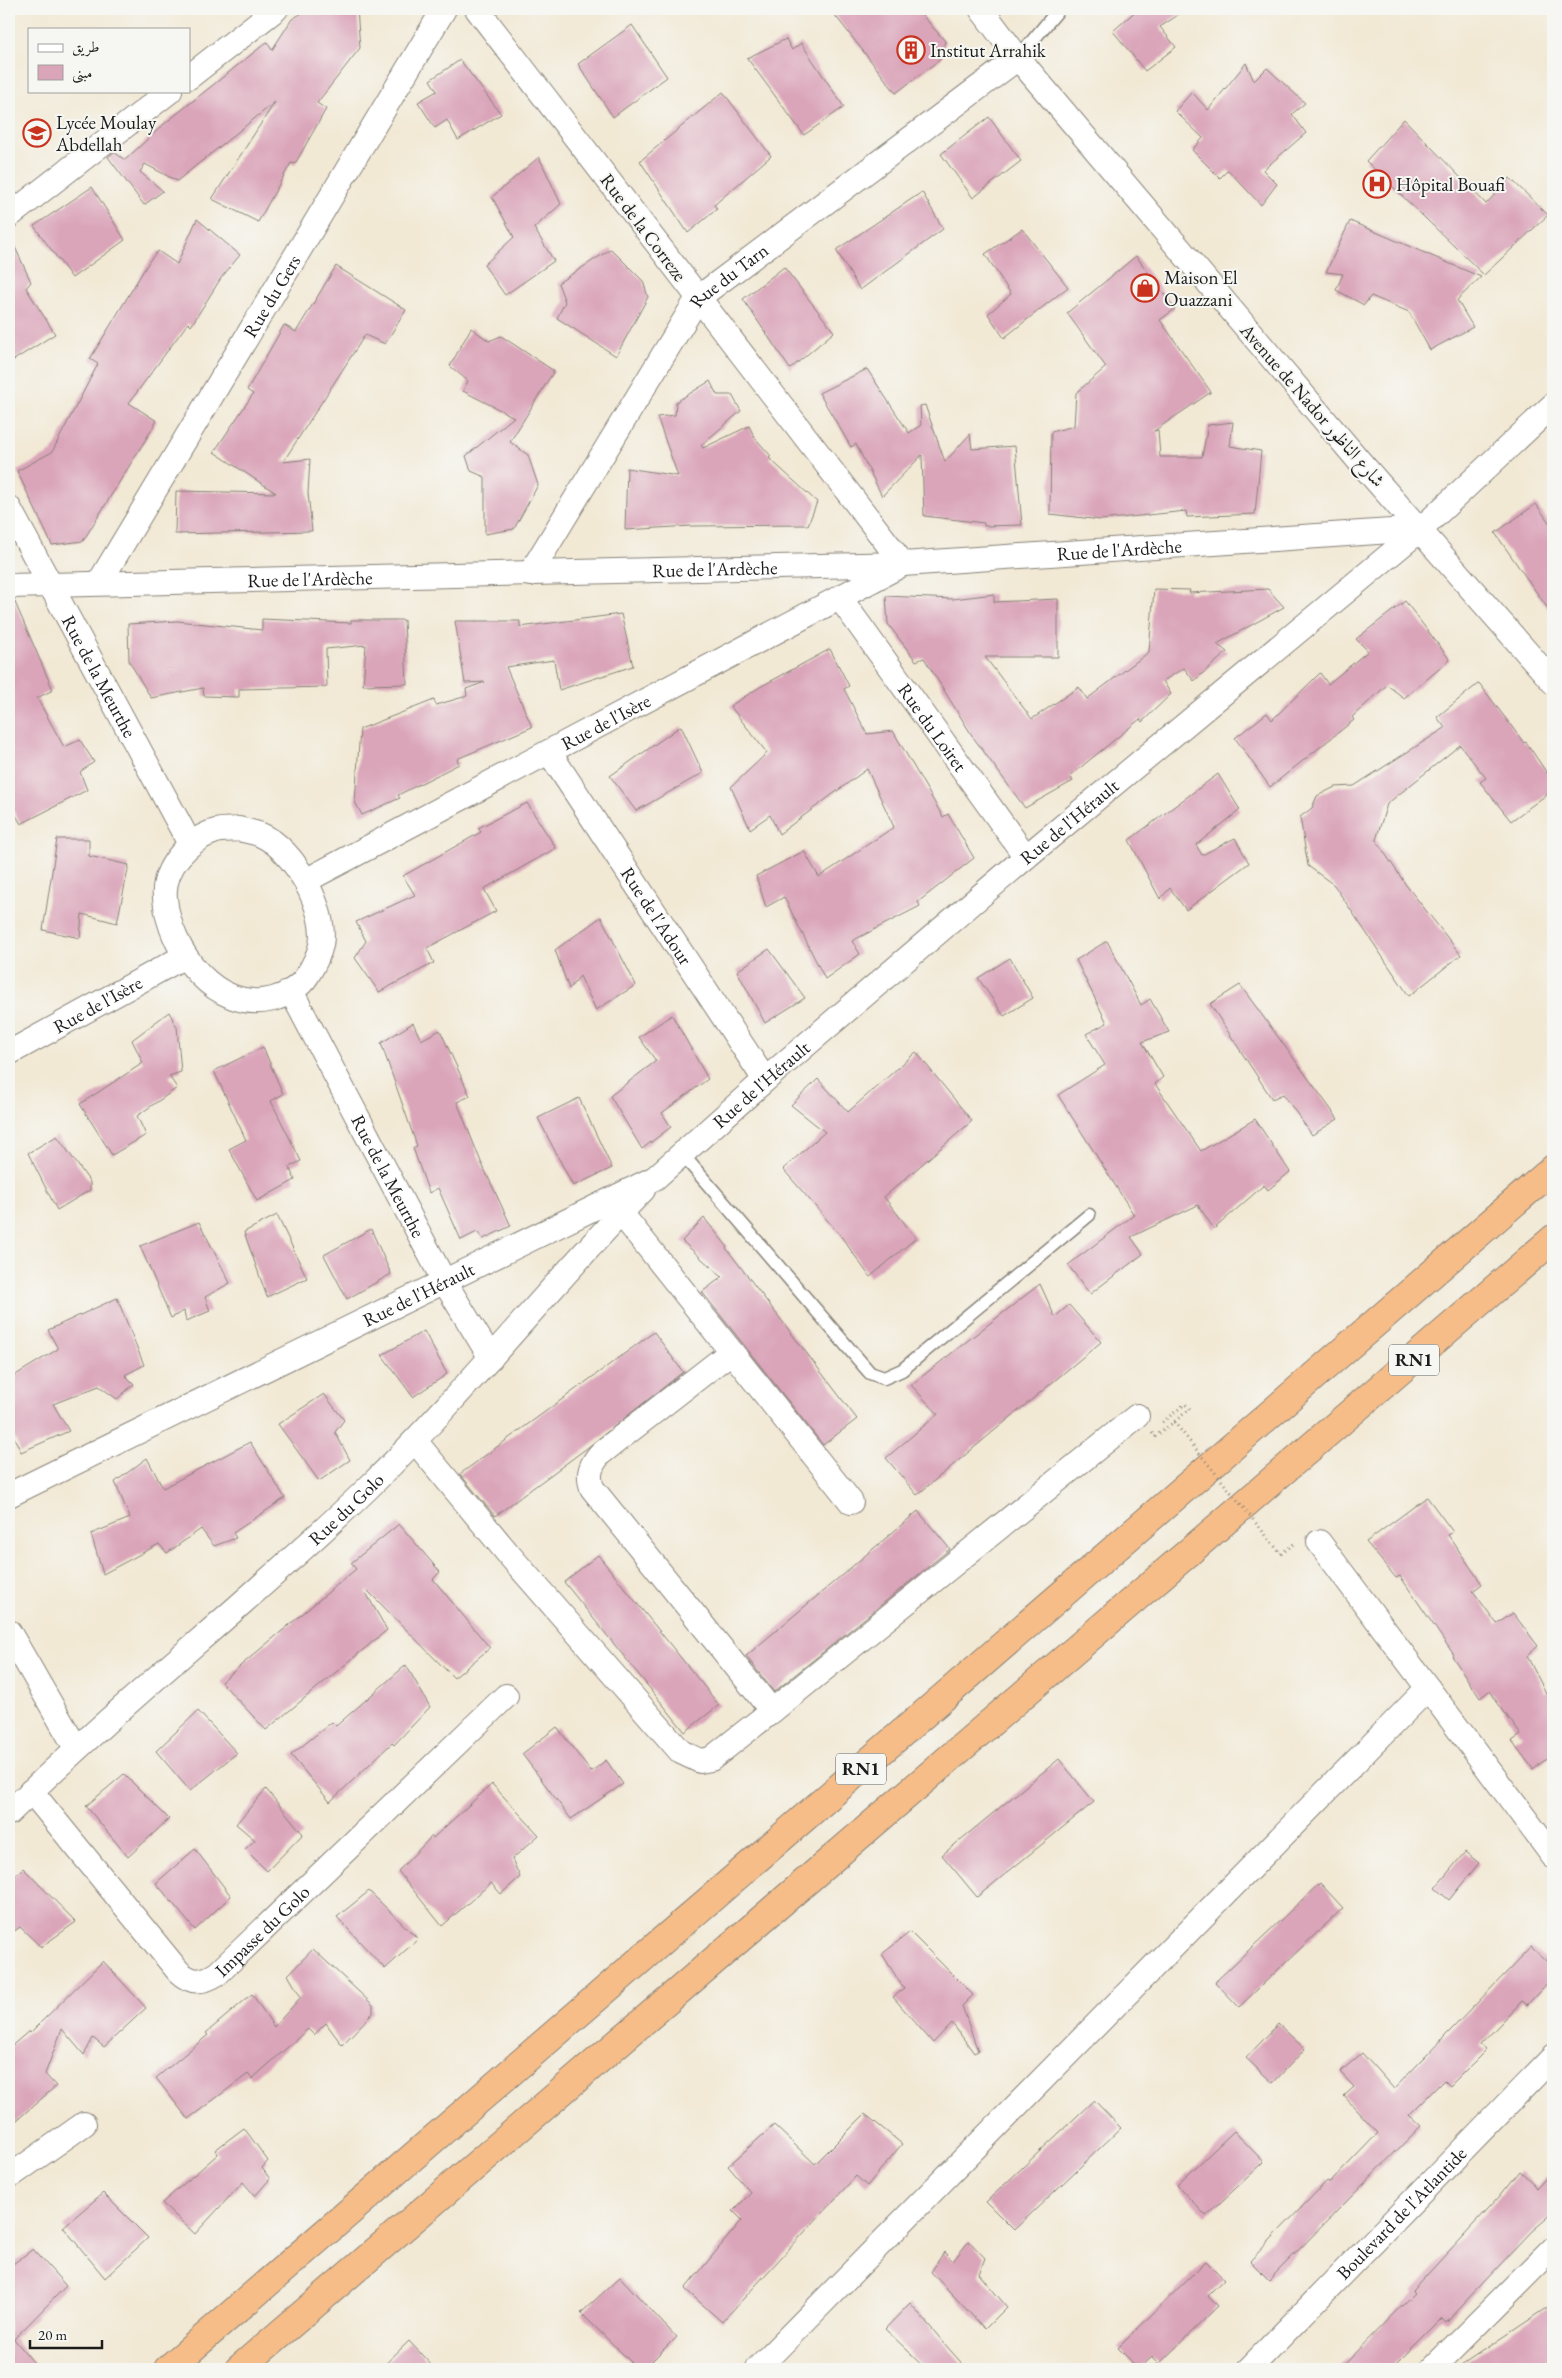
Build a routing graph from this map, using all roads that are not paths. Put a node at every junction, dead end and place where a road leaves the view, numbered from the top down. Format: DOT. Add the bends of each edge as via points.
graph roads {
  1 [pos="276,9"];
  2 [pos="444,9"];
  3 [pos="477,9"];
  4 [pos="981,9"];
  5 [pos="1059,9"];
  6 [pos="1018,58"];
  7 [pos="190,75"];
  8 [pos="169,92"];
  9 [pos="9,216"];
  10 [pos="698,298"];
  11 [pos="1553,405"];
  12 [pos="9,508"];
  13 [pos="1421,529"];
  14 [pos="903,564"];
  15 [pos="530,574"];
  16 [pos="99,583"];
  17 [pos="9,586"];
  18 [pos="51,586"];
  19 [pos="840,598"];
  20 [pos="1553,682"];
  21 [pos="549,752"];
  22 [pos="190,844"];
  23 [pos="1026,857"];
  24 [pos="307,880"];
  25 [pos="185,956"];
  26 [pos="291,991"];
  27 [pos="9,1053"];
  28 [pos="765,1080"];
  29 [pos="682,1154"];
  30 [pos="1553,1169"];
  31 [pos="655,1178"];
  32 [pos="621,1213"];
  33 [pos="1089,1215"];
  34 [pos="1553,1239"];
  35 [pos="444,1281"];
  36 [pos="731,1352"];
  37 [pos="491,1358"];
  38 [pos="1144,1424"];
  39 [pos="415,1441"];
  40 [pos="9,1495"];
  41 [pos="850,1502"];
  42 [pos="1319,1542"];
  43 [pos="9,1632"];
  44 [pos="1428,1688"];
  45 [pos="506,1696"];
  46 [pos="772,1711"];
  47 [pos="76,1748"];
  48 [pos="31,1791"];
  49 [pos="9,1813"];
  50 [pos="1553,1856"];
  51 [pos="1550,2067"];
  52 [pos="84,2124"];
  53 [pos="9,2177"];
  54 [pos="1553,2248"];
  55 [pos="168,2369"];
  56 [pos="239,2369"];
  57 [pos="757,2369"];
  58 [pos="1249,2369"];
  59 [pos="1432,2369"];
  1 -- 7 [label="street"];
  2 -- 16 [label="street, Rue du Gers"];
  3 -- 10 [label="street, Rue de la Correze"];
  4 -- 6 [label="street, Avenue de Nador شارع الناظور"];
  5 -- 6 [label="lane"];
  6 -- 10 [label="street, Rue du Tarn"];
  6 -- 13 [label="street, Avenue de Nador شارع الناظور" via="1360,462"];
  8 -- 9 [label="street"];
  10 -- 14 [label="street, Rue de la Correze"];
  10 -- 15 [label="street, Rue du Tarn"];
  11 -- 13 [label="street, Rue de l'Hérault"];
  12 -- 18 [label="street, Rue de la Meurthe"];
  13 -- 14 [label="street, Rue de l'Ardèche"];
  13 -- 20 [label="street, Avenue de Nador شارع الناظور"];
  13 -- 23 [label="street, Rue de l'Hérault"];
  14 -- 15 [label="street, Rue de l'Ardèche"];
  14 -- 19 [label="street, Rue de l'Isère"];
  15 -- 16 [label="street, Rue de l'Ardèche"];
  16 -- 18 [label="street, Rue de l'Ardèche"];
  17 -- 18 [label="street, Rue de l'Ardèche"];
  18 -- 22 [label="street, Rue de la Meurthe"];
  19 -- 21 [label="street, Rue de l'Isère"];
  19 -- 23 [label="street, Rue du Loiret"];
  21 -- 24 [label="street, Rue de l'Isère"];
  21 -- 28 [label="street, Rue de l'Adour"];
  22 -- 24 [label="street" via="216,831 239,829 262,835 284,851"];
  22 -- 25 [label="street" via="169,873 164,897 172,928"];
  23 -- 28 [label="street, Rue de l'Hérault"];
  24 -- 26 [label="street" via="319,916 321,945 306,977"];
  25 -- 26 [label="street" via="223,994 250,1002 272,999"];
  25 -- 27 [label="street, Rue de l'Isère"];
  26 -- 35 [label="street, Rue de la Meurthe"];
  28 -- 29 [label="street, Rue de l'Hérault"];
  29 -- 31 [label="street, Rue de l'Hérault"];
  29 -- 33 [label="lane" via="870,1373 884,1378 902,1370"];
  30 -- 55 [label="highway, RN1"];
  31 -- 32 [label="street, Rue du Golo"];
  31 -- 35 [label="street, Rue de l'Hérault"];
  32 -- 36 [label="street"];
  32 -- 37 [label="street, Rue du Golo"];
  34 -- 56 [label="highway, RN1"];
  35 -- 37 [label="street, Rue de la Meurthe"];
  35 -- 40 [label="street, Rue de l'Hérault"];
  36 -- 41 [label="street"];
  36 -- 46 [label="street" via="601,1453 593,1462 590,1481 592,1488"];
  37 -- 39 [label="street, Rue du Golo"];
  38 -- 46 [label="street"];
  39 -- 46 [label="street" via="510,1556 681,1752 700,1761 711,1759"];
  39 -- 47 [label="street, Rue du Golo" via="316,1536"];
  42 -- 44 [label="street"];
  43 -- 47 [label="street"];
  44 -- 50 [label="street"];
  44 -- 57 [label="street"];
  45 -- 48 [label="street, Impasse du Golo" via="218,1973 202,1981 186,1979 178,1972"];
  47 -- 48 [label="street, Rue du Golo"];
  48 -- 49 [label="street, Rue du Golo"];
  51 -- 58 [label="street, Boulevard de l'Atlantide"];
  52 -- 53 [label="street"];
  54 -- 59 [label="street"];
}
